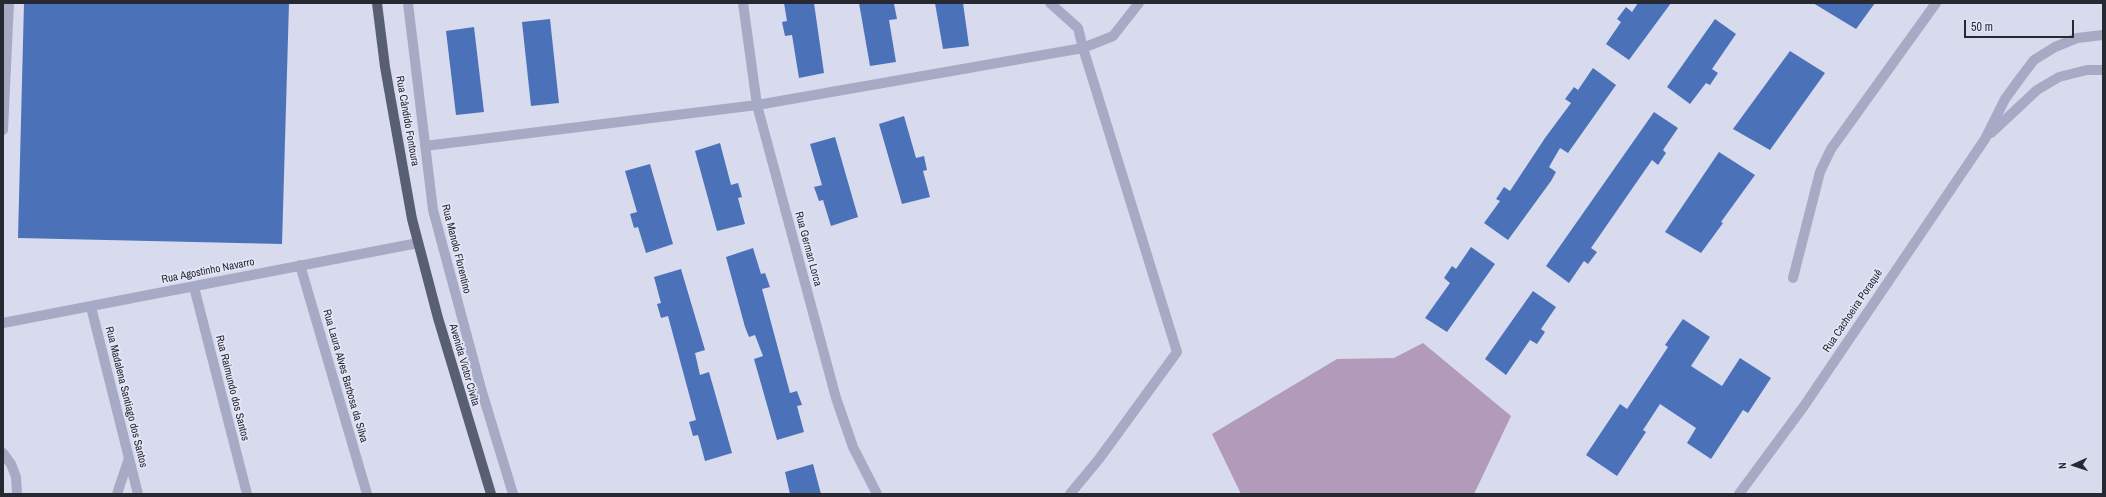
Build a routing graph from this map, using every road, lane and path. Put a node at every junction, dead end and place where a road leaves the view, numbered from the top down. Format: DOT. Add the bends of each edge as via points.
graph roads {
  1 [pos="9,3"];
  2 [pos="377,3"];
  3 [pos="408,3"];
  4 [pos="743,3"];
  5 [pos="1050,3"];
  6 [pos="1139,3"];
  7 [pos="1936,3"];
  8 [pos="2103,35"];
  9 [pos="1083,48"];
  10 [pos="2103,70"];
  11 [pos="757,105"];
  12 [pos="3,130"];
  13 [pos="1985,139"];
  14 [pos="425,146"];
  15 [pos="418,243"];
  16 [pos="300,265"];
  17 [pos="1793,278"];
  18 [pos="194,287"];
  19 [pos="91,307"];
  20 [pos="3,323"];
  21 [pos="3,454"];
  22 [pos="129,458"];
  23 [pos="17,494"];
  24 [pos="117,494"];
  25 [pos="138,494"];
  26 [pos="247,494"];
  27 [pos="367,494"];
  28 [pos="491,494"];
  29 [pos="513,494"];
  30 [pos="877,494"];
  31 [pos="1070,494"];
  32 [pos="1739,494"];
  1 -- 12 [label="street"];
  2 -- 15 [label="main road, Rua Cândido Fontoura" via="384,67"];
  3 -- 14 [label="street, Rua Manolo Florentino"];
  4 -- 11 [label="street, Rua German Lorca"];
  5 -- 9 [label="street" via="1078,28"];
  6 -- 9 [label="street" via="1113,36"];
  7 -- 17 [label="street" via="1831,149 1820,172"];
  8 -- 13 [label="street, Rua Cachoeira Poraquê" via="2077,38 2054,46 2034,60 2005,100"];
  9 -- 11 [label="street"];
  9 -- 31 [label="street" via="1177,352 1099,459"];
  10 -- 13 [label="street, Rua Cachoeira Poraquê" via="2087,70 2059,77 2037,90"];
  11 -- 14 [label="street"];
  11 -- 30 [label="street, Rua German Lorca" via="844,424"];
  13 -- 32 [label="street, Rua Cachoeira Poraquê" via="1804,406"];
  14 -- 29 [label="street, Rua Manolo Florentino" via="433,210 482,392"];
  15 -- 16 [label="street, Rua Agostinho Navarro"];
  15 -- 28 [label="main road, Avenida Victor Civita"];
  16 -- 18 [label="street, Rua Agostinho Navarro"];
  16 -- 27 [label="street, Rua Laura Alves Barbosa da Silva"];
  18 -- 19 [label="street, Rua Agostinho Navarro"];
  18 -- 26 [label="street, Rua Raimundo dos Santos"];
  19 -- 20 [label="street, Rua Agostinho Navarro"];
  19 -- 22 [label="street, Rua Madalena Santiago dos Santos"];
  21 -- 23 [label="street" via="16,476"];
  22 -- 24 [label="street"];
  22 -- 25 [label="street, Rua Madalena Santiago dos Santos"];
}
